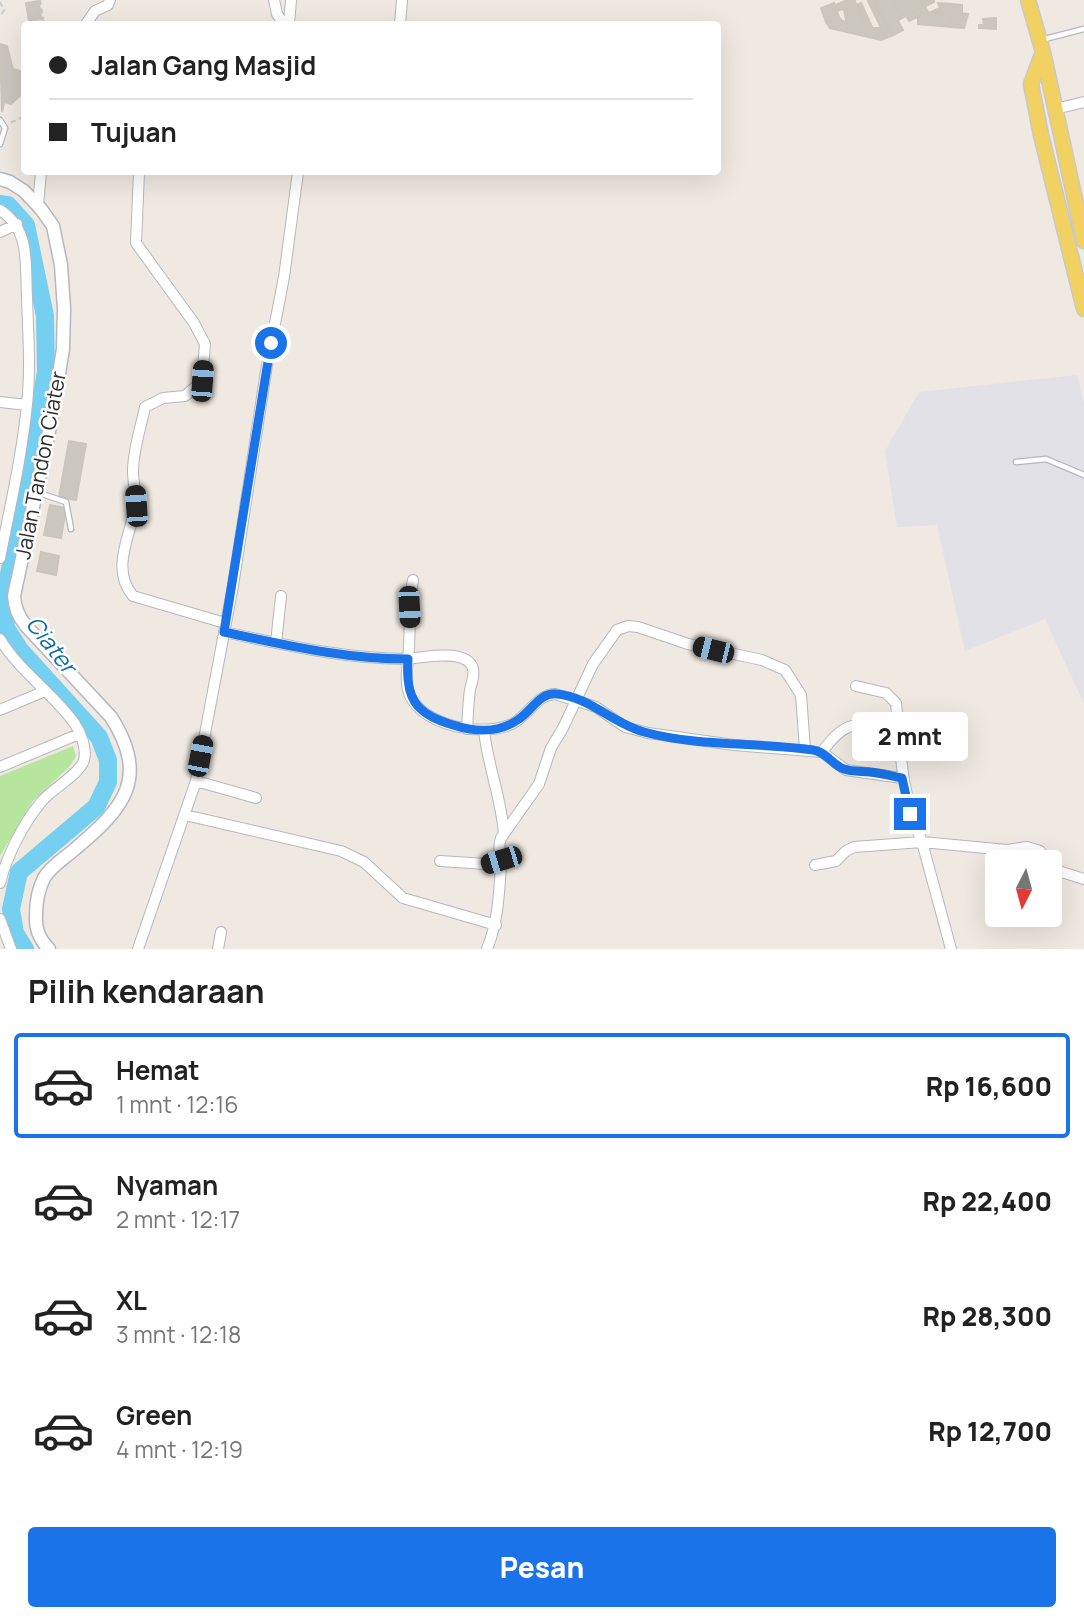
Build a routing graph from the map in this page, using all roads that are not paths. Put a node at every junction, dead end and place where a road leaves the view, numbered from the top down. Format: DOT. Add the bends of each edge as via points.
graph roads {
  1 [pos="110,0"];
  2 [pos="274,0"];
  3 [pos="291,0"];
  4 [pos="402,0"];
  5 [pos="1028,0"];
  6 [pos="88,21"];
  7 [pos="284,21"];
  8 [pos="288,21"];
  9 [pos="400,21"];
  10 [pos="1084,29"];
  11 [pos="1042,46"];
  12 [pos="1084,102"];
  13 [pos="1055,109"];
  14 [pos="2,122"];
  15 [pos="0,144"];
  16 [pos="41,175"];
  17 [pos="139,175"];
  18 [pos="298,175"];
  19 [pos="0,179"];
  20 [pos="38,205"];
  21 [pos="0,210"];
  22 [pos="17,224"];
  23 [pos="0,232"];
  24 [pos="1084,240"];
  25 [pos="1084,309"];
  26 [pos="0,402"];
  27 [pos="27,405"];
  28 [pos="1016,462"];
  29 [pos="1084,475"];
  30 [pos="35,492"];
  31 [pos="71,529"];
  32 [pos="0,558"];
  33 [pos="413,580"];
  34 [pos="281,596"];
  35 [pos="225,627"];
  36 [pos="0,639"];
  37 [pos="276,643"];
  38 [pos="4,654"];
  39 [pos="408,659"];
  40 [pos="856,686"];
  41 [pos="45,691"];
  42 [pos="576,699"];
  43 [pos="0,710"];
  44 [pos="898,724"];
  45 [pos="467,729"];
  46 [pos="484,731"];
  47 [pos="79,734"];
  48 [pos="921,746"];
  49 [pos="804,750"];
  50 [pos="822,752"];
  51 [pos="0,767"];
  52 [pos="902,778"];
  53 [pos="196,781"];
  54 [pos="256,798"];
  55 [pos="185,815"];
  56 [pos="504,834"];
  57 [pos="922,842"];
  58 [pos="1007,850"];
  59 [pos="1007,850"];
  60 [pos="1037,850"];
  61 [pos="500,856"];
  62 [pos="440,861"];
  63 [pos="815,865"];
  64 [pos="1062,872"];
  65 [pos="1084,879"];
  66 [pos="0,883"];
  67 [pos="0,919"];
  68 [pos="496,925"];
  69 [pos="221,932"];
  70 [pos="11,949"];
  71 [pos="49,949"];
  72 [pos="138,949"];
  73 [pos="218,949"];
  74 [pos="487,949"];
  75 [pos="951,949"];
  1 -- 6 [label="street"];
  2 -- 7 [label="street"];
  3 -- 8 [label="street"];
  4 -- 9 [label="street"];
  5 -- 11 [label="main road"];
  10 -- 11 [label="lane"];
  11 -- 13 [label="main road"];
  11 -- 25 [label="main road" via="1031,84"];
  12 -- 13 [label="street"];
  13 -- 24 [label="main road"];
  14 -- 15 [label="lane" via="5,128"];
  16 -- 20 [label="street"];
  17 -- 35 [label="street" via="136,243 205,344 202,381 185,396 163,398 145,407 133,469 136,506 121,576 132,596"];
  18 -- 35 [label="street"];
  19 -- 20 [label="street, Jalan Tandon Ciater" via="18,187"];
  20 -- 30 [label="street, Jalan Tandon Ciater" via="53,226 64,309 61,361"];
  21 -- 22 [label="street"];
  22 -- 23 [label="street"];
  22 -- 27 [label="street" via="26,260"];
  26 -- 27 [label="street"];
  27 -- 32 [label="street"];
  28 -- 29 [label="lane" via="1046,459"];
  30 -- 31 [label="lane" via="66,502"];
  30 -- 71 [label="street, Jalan Tandon Ciater" via="14,596 16,611 111,717 125,743 129,770 118,808 49,871 40,887 36,925"];
  33 -- 39 [label="street"];
  34 -- 37 [label="street"];
  35 -- 37 [label="street"];
  35 -- 53 [label="street"];
  36 -- 38 [label="street"];
  37 -- 39 [label="street" via="306,651"];
  38 -- 41 [label="street"];
  39 -- 45 [label="street" via="407,686 416,705"];
  39 -- 45 [label="street" via="447,655 473,666"];
  40 -- 44 [label="street" via="891,695 897,703"];
  41 -- 43 [label="street"];
  41 -- 47 [label="street"];
  42 -- 46 [label="street" via="548,694 512,724"];
  42 -- 49 [label="street" via="625,727 648,733 734,746"];
  42 -- 49 [label="street" via="617,630 638,627 777,664 801,695"];
  42 -- 56 [label="street" via="539,784"];
  44 -- 48 [label="street" via="914,726 914,738"];
  44 -- 50 [label="street" via="845,727"];
  44 -- 52 [label="street"];
  45 -- 46 [label="street"];
  46 -- 56 [label="street"];
  47 -- 51 [label="street"];
  47 -- 66 [label="street" via="84,761 42,801 19,836"];
  49 -- 50 [label="street"];
  50 -- 52 [label="street" via="846,770"];
  52 -- 57 [label="street"];
  53 -- 54 [label="street"];
  53 -- 55 [label="street"];
  55 -- 68 [label="street" via="341,851 364,862 403,898"];
  55 -- 72 [label="street"];
  56 -- 61 [label="street"];
  57 -- 58 [label="street"];
  57 -- 63 [label="street" via="854,847 833,862"];
  57 -- 75 [label="street"];
  59 -- 60 [label="street"];
  61 -- 62 [label="street" via="486,864"];
  61 -- 68 [label="street"];
  64 -- 65 [label="street"];
  67 -- 70 [label="street"];
  68 -- 74 [label="street"];
  69 -- 73 [label="street"];
}
